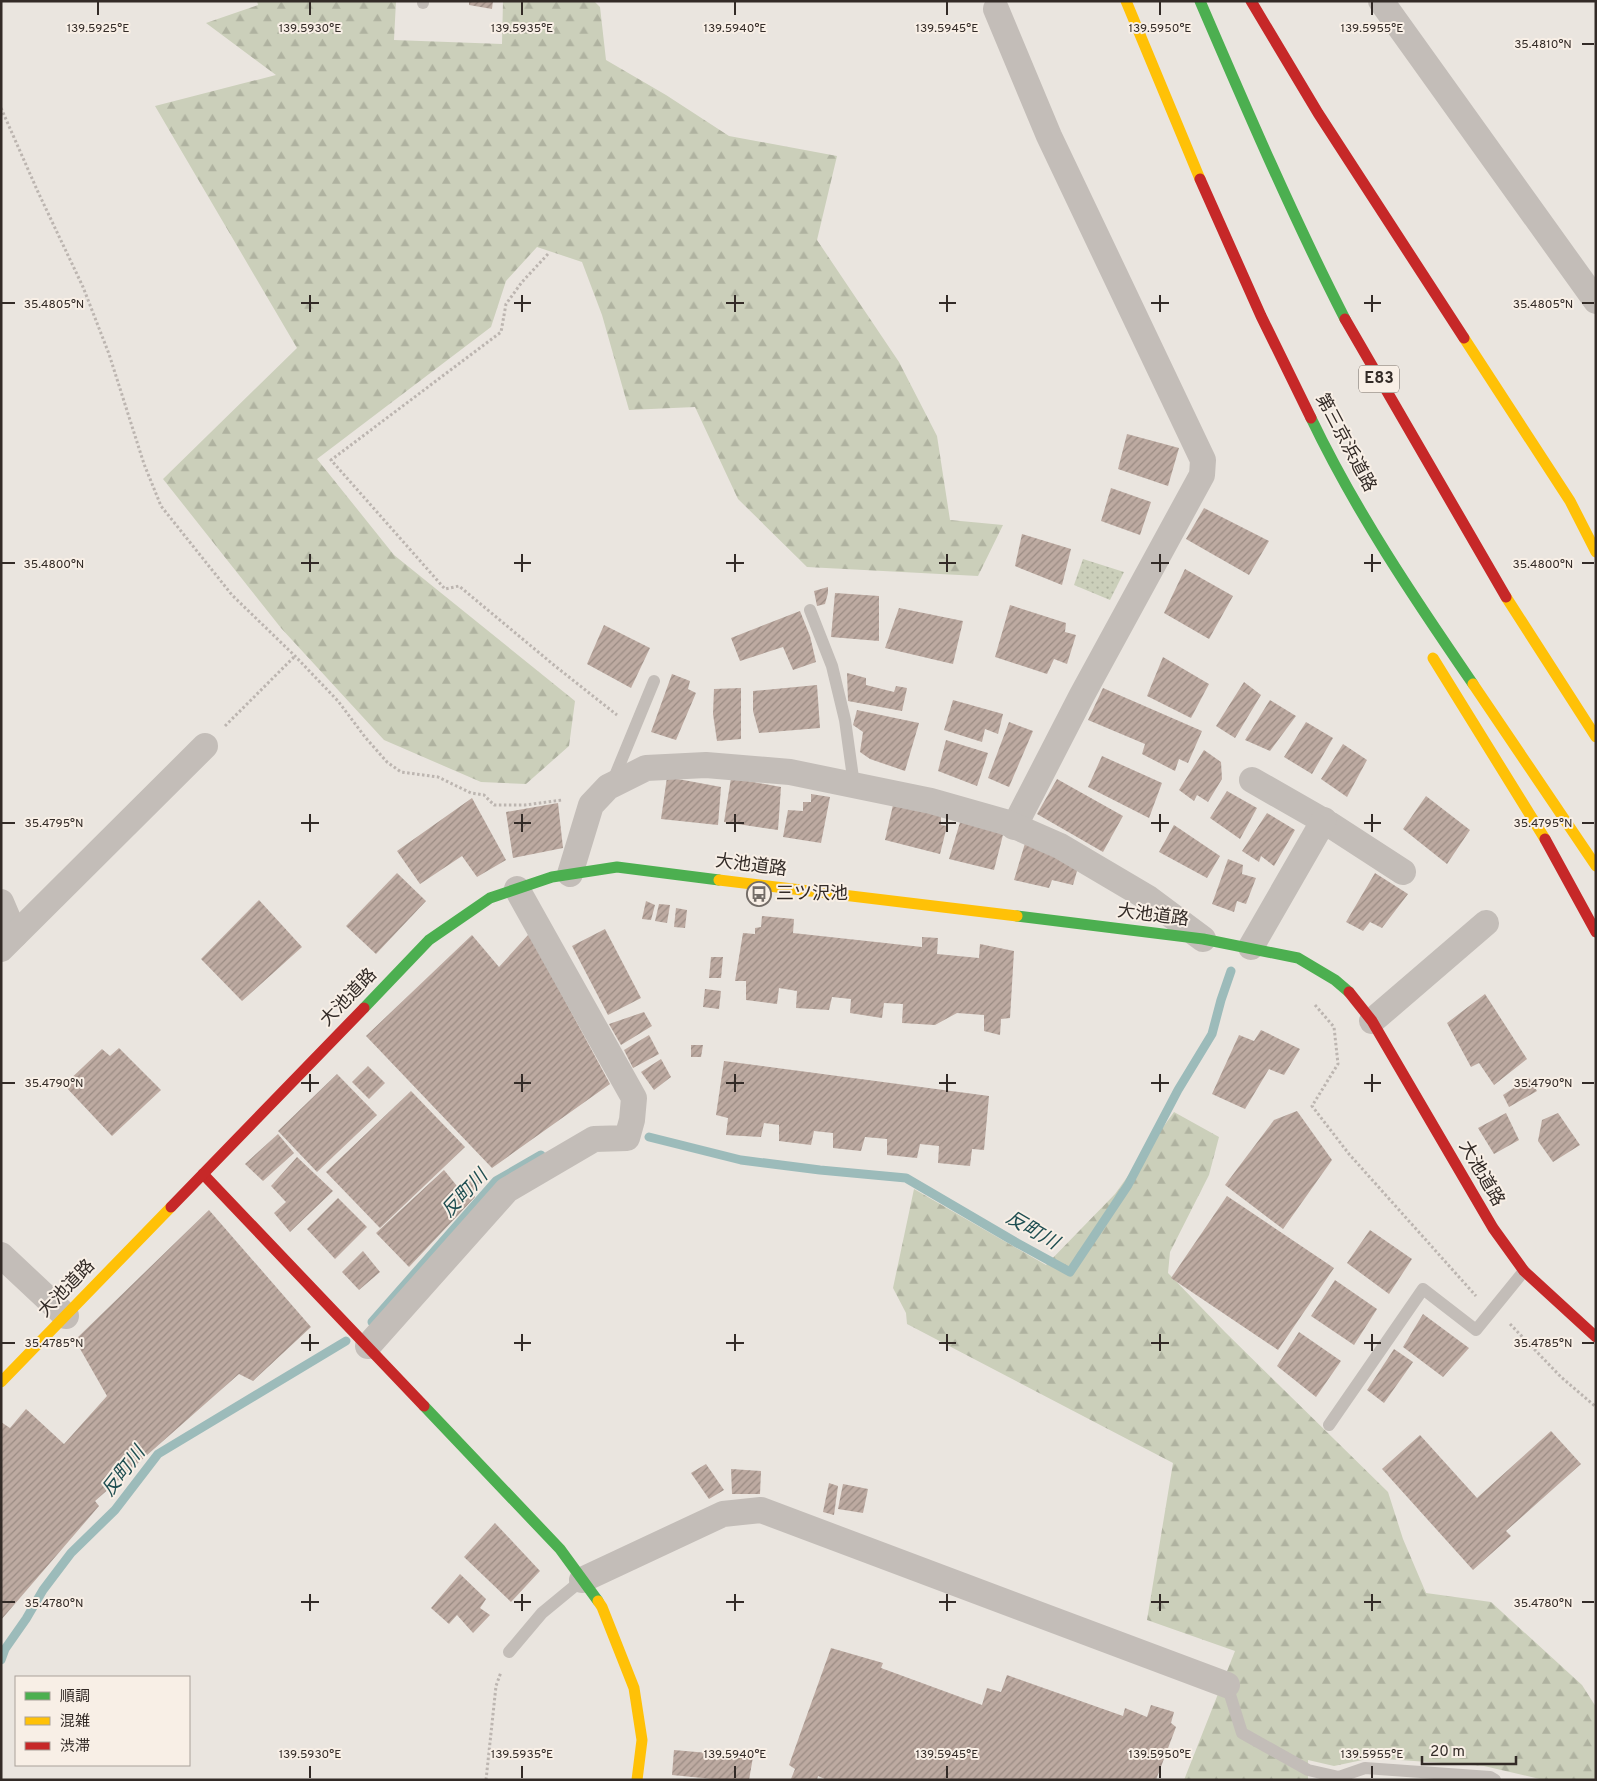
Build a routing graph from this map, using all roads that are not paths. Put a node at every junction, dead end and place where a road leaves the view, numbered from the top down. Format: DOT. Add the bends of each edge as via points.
graph roads {
  1 [pos="1126,1"];
  2 [pos="1200,1"];
  3 [pos="1251,1"];
  4 [pos="1381,1"];
  5 [pos="1005,4"];
  6 [pos="1596,301"];
  7 [pos="1261,316"];
  8 [pos="1320,461"];
  9 [pos="1596,552"];
  10 [pos="810,610"];
  11 [pos="1427,648"];
  12 [pos="654,681"];
  13 [pos="1596,737"];
  14 [pos="205,746"];
  15 [pos="1252,780"];
  16 [pos="854,785"];
  17 [pos="606,790"];
  18 [pos="1324,820"];
  19 [pos="1014,827"];
  20 [pos="1596,866"];
  21 [pos="1403,872"];
  22 [pos="570,874"];
  23 [pos="517,889"];
  24 [pos="1,902"];
  25 [pos="1486,923"];
  26 [pos="1596,932"];
  27 [pos="1203,939"];
  28 [pos="8,942"];
  29 [pos="1251,947"];
  30 [pos="1372,1022"];
  31 [pos="203,1174"];
  32 [pos="1,1255"];
  33 [pos="1524,1271"];
  34 [pos="66,1316"];
  35 [pos="1596,1337"];
  36 [pos="368,1346"];
  37 [pos="1,1382"];
  38 [pos="1329,1425"];
  39 [pos="582,1580"];
  40 [pos="509,1652"];
  41 [pos="1227,1685"];
  42 [pos="637,1780"];
  43 [pos="1495,1780"];
  1 -- 7 [label="main road, 第三京浜道路" via="1212,209"];
  2 -- 13 [label="main road, E83" via="1268,159 1350,328 1499,586"];
  3 -- 9 [label="main road" via="1318,113 1570,501"];
  4 -- 6 [label="street"];
  5 -- 19 [label="street" via="1049,136 1203,460 1202,475"];
  7 -- 8 [label="main road"];
  7 -- 20 [label="main road, 第三京浜道路" via="1333,464 1408,590"];
  10 -- 16 [label="lane" via="832,666 845,720"];
  11 -- 26 [label="main road" via="1555,855"];
  12 -- 17 [label="lane"];
  14 -- 28 [label="street"];
  15 -- 18 [label="street"];
  16 -- 17 [label="street" via="790,772 706,765 646,768"];
  16 -- 19 [label="street" via="931,801"];
  17 -- 22 [label="street" via="591,805"];
  18 -- 21 [label="street"];
  18 -- 29 [label="street"];
  19 -- 27 [label="street" via="1060,846 1148,898"];
  22 -- 23 [label="main road, 大池道路"];
  22 -- 27 [label="main road, 大池道路" via="617,867"];
  23 -- 31 [label="main road, 大池道路" via="490,898 428,940"];
  23 -- 36 [label="street" via="634,1098 628,1138 594,1139 507,1190"];
  24 -- 28 [label="street"];
  25 -- 30 [label="street"];
  27 -- 29 [label="main road, 大池道路"];
  29 -- 30 [label="main road, 大池道路" via="1298,958 1335,980 1353,996"];
  30 -- 33 [label="main road, 大池道路" via="1493,1228"];
  31 -- 34 [label="main road, 大池道路"];
  31 -- 36 [label="main road"];
  32 -- 34 [label="street"];
  33 -- 35 [label="main road, 大池道路"];
  33 -- 38 [label="lane" via="1476,1330 1423,1289"];
  34 -- 37 [label="main road, 大池道路"];
  36 -- 39 [label="main road" via="560,1549"];
  39 -- 40 [label="lane" via="542,1613"];
  39 -- 41 [label="street" via="723,1514 761,1510"];
  39 -- 42 [label="main road" via="602,1607 634,1688 642,1740"];
  41 -- 43 [label="lane" via="1242,1733 1308,1770 1339,1777 1365,1768 1490,1777"];
}
